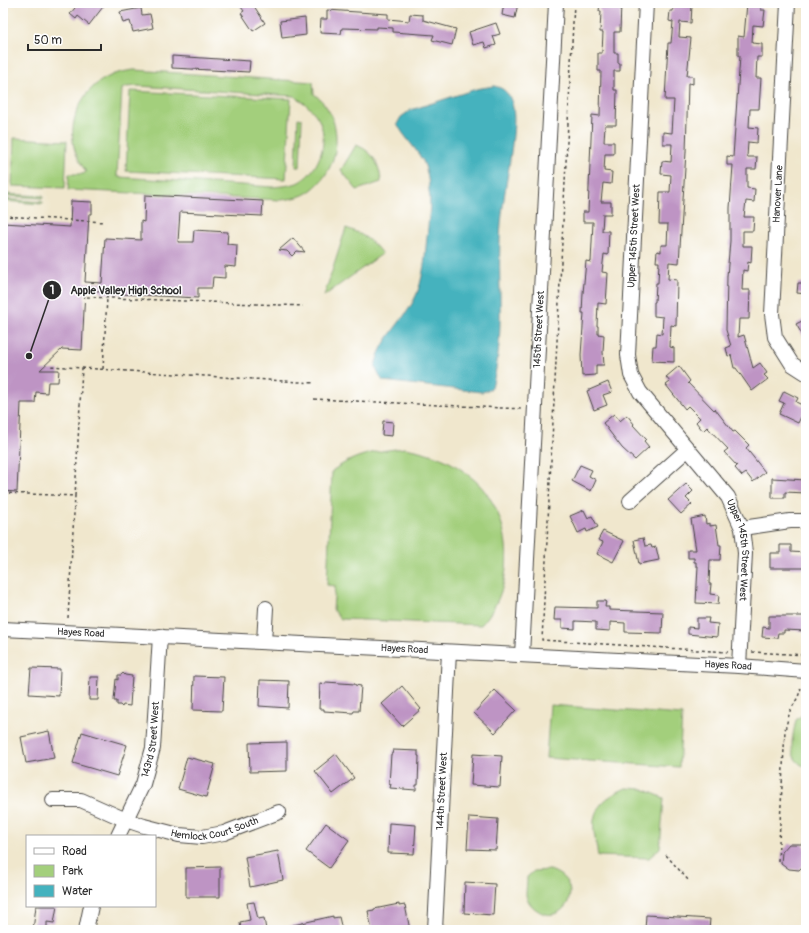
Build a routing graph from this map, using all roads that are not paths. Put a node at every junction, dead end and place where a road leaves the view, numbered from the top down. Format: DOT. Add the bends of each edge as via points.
graph roads {
  1 [pos="556,3"];
  2 [pos="646,3"];
  3 [pos="788,3"];
  4 [pos="806,373"];
  5 [pos="688,449"];
  6 [pos="630,501"];
  7 [pos="806,521"];
  8 [pos="742,528"];
  9 [pos="266,608"];
  10 [pos="3,629"];
  11 [pos="160,636"];
  12 [pos="264,642"];
  13 [pos="449,652"];
  14 [pos="522,655"];
  15 [pos="739,666"];
  16 [pos="806,671"];
  17 [pos="53,800"];
  18 [pos="279,812"];
  19 [pos="126,820"];
  20 [pos="118,835"];
  21 [pos="91,907"];
  22 [pos="86,930"];
  23 [pos="435,930"];
  1 -- 14 [label="street, 145th Street West"];
  2 -- 5 [label="street, Upper 145th Street West" via="628,355 632,375 640,392"];
  3 -- 4 [label="street, Hanover Lane" via="772,314 775,337 792,364"];
  5 -- 6 [label="street"];
  5 -- 8 [label="street, Upper 145th Street West" via="728,497"];
  7 -- 8 [label="street"];
  8 -- 15 [label="street, Upper 145th Street West" via="745,553"];
  9 -- 12 [label="street"];
  10 -- 11 [label="street, Hayes Road"];
  11 -- 12 [label="street, Hayes Road"];
  11 -- 19 [label="street, 143rd Street West" via="153,748 144,784"];
  12 -- 13 [label="street, Hayes Road"];
  13 -- 14 [label="street, Hayes Road"];
  13 -- 23 [label="street, 144th Street West"];
  14 -- 15 [label="street, Hayes Road"];
  15 -- 16 [label="street, Hayes Road"];
  17 -- 19 [label="street, Hemlock Court South" via="81,800"];
  18 -- 19 [label="street, Hemlock Court South" via="224,833 202,837 179,835"];
  19 -- 20 [label="street, 143rd Street West"];
  21 -- 22 [label="street"];
}
